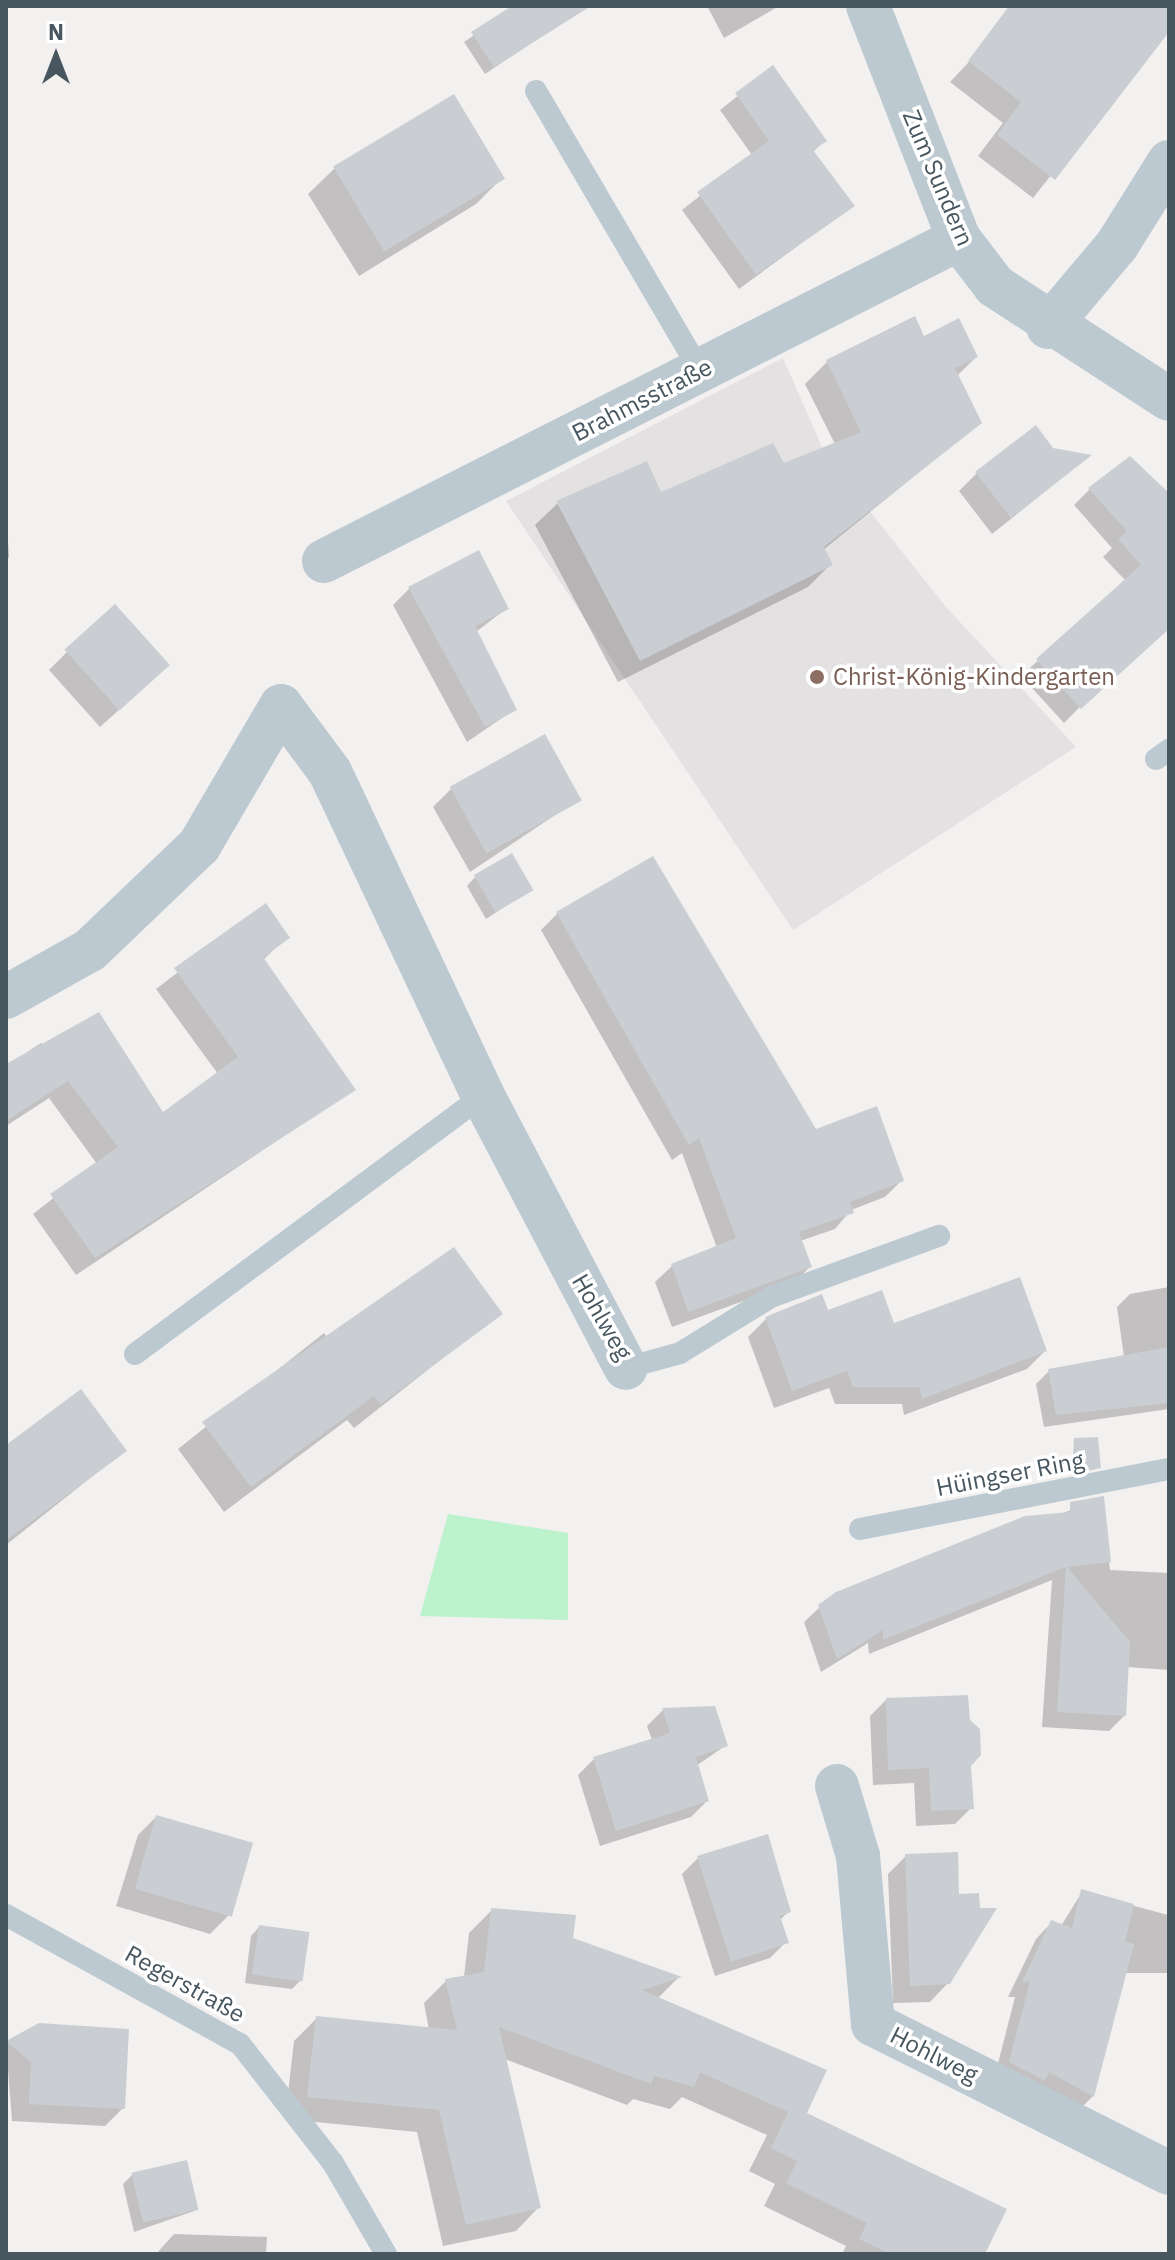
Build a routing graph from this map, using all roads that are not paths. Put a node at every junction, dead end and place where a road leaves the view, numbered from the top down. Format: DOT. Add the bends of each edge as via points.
graph roads {
  1 [pos="868,6"];
  2 [pos="536,91"];
  3 [pos="1169,162"];
  4 [pos="959,239"];
  5 [pos="1048,327"];
  6 [pos="700,371"];
  7 [pos="1169,399"];
  8 [pos="324,561"];
  9 [pos="6,997"];
  10 [pos="483,1096"];
  11 [pos="939,1236"];
  12 [pos="135,1354"];
  13 [pos="626,1368"];
  14 [pos="1169,1469"];
  15 [pos="860,1529"];
  16 [pos="837,1786"];
  17 [pos="6,1915"];
  18 [pos="1169,2173"];
  19 [pos="386,2254"];
  1 -- 4 [label="street, Zum Sundern"];
  2 -- 6 [label="lane"];
  3 -- 5 [label="street" via="1117,245"];
  4 -- 5 [label="street, Zum Sundern" via="995,286"];
  4 -- 6 [label="street, Brahmsstraße"];
  5 -- 7 [label="street, Zum Sundern"];
  6 -- 8 [label="street, Brahmsstraße"];
  9 -- 10 [label="street, Hohlweg" via="90,950 199,846 281,706 330,772"];
  10 -- 12 [label="lane"];
  10 -- 13 [label="street, Hohlweg"];
  11 -- 13 [label="lane, Hohlweg" via="771,1297 680,1353"];
  14 -- 15 [label="lane, Hüingser Ring"];
  16 -- 18 [label="street, Hohlweg" via="858,1856 873,2024"];
  17 -- 19 [label="lane, Regerstraße" via="240,2044 333,2163"];
}
